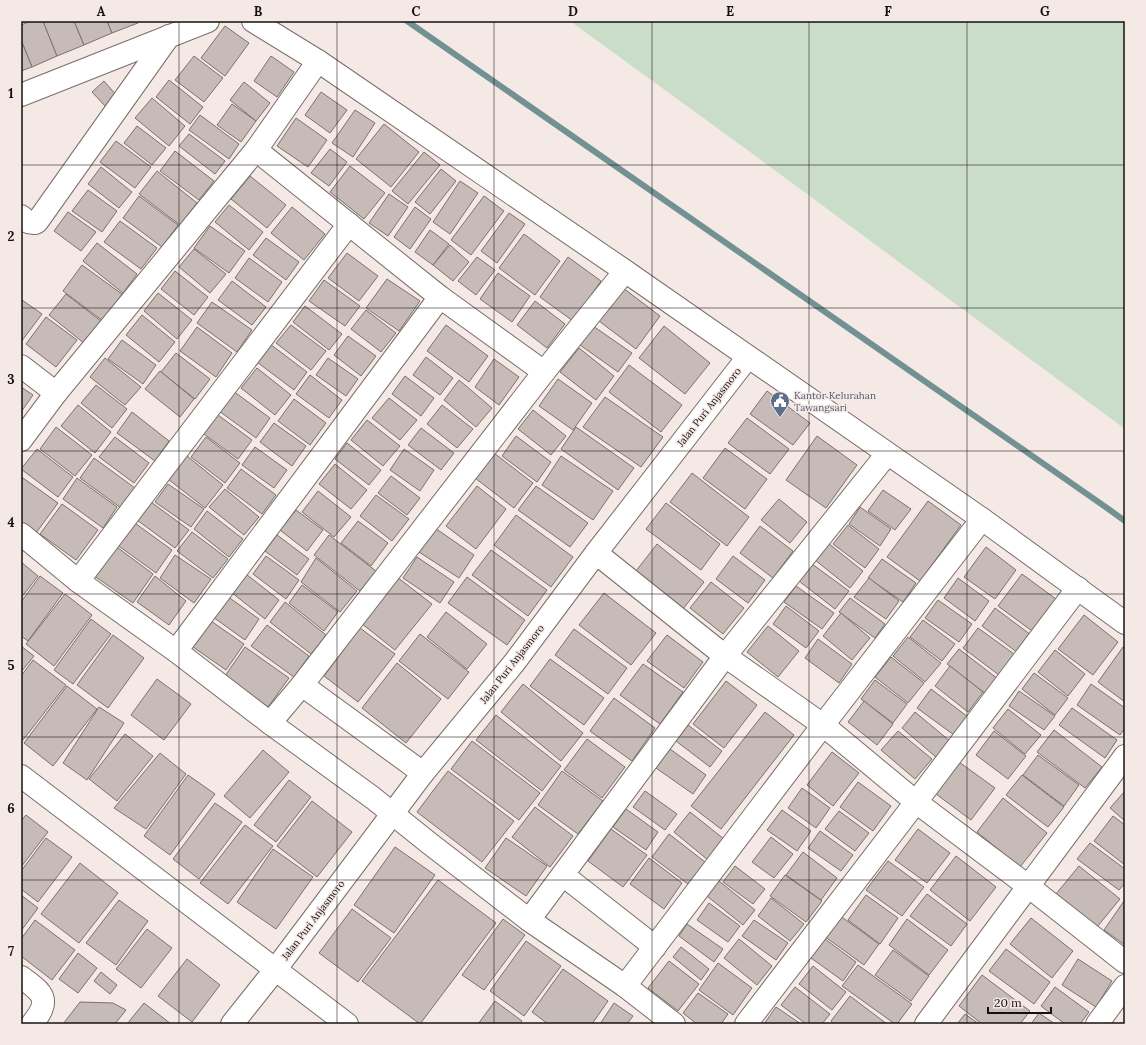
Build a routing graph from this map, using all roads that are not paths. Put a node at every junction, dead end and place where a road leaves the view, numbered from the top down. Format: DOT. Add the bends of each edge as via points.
graph roads {
  1 [pos="208,21"];
  2 [pos="253,21"];
  3 [pos="169,36"];
  4 [pos="318,61"];
  5 [pos="21,95"];
  6 [pos="256,150"];
  7 [pos="21,216"];
  8 [pos="349,224"];
  9 [pos="625,271"];
  10 [pos="440,297"];
  11 [pos="748,357"];
  12 [pos="21,366"];
  13 [pos="544,372"];
  14 [pos="56,393"];
  15 [pos="21,440"];
  16 [pos="887,454"];
  17 [pos="982,519"];
  18 [pos="21,534"];
  19 [pos="596,553"];
  20 [pos="78,581"];
  21 [pos="1078,588"];
  22 [pos="1125,623"];
  23 [pos="176,651"];
  24 [pos="725,656"];
  25 [pos="302,685"];
  26 [pos="270,723"];
  27 [pos="823,726"];
  28 [pos="1125,756"];
  29 [pos="423,773"];
  30 [pos="21,776"];
  31 [pos="916,802"];
  32 [pos="392,814"];
  33 [pos="562,875"];
  34 [pos="1028,886"];
  35 [pos="529,920"];
  36 [pos="655,947"];
  37 [pos="1125,962"];
  38 [pos="275,970"];
  39 [pos="21,977"];
  40 [pos="625,986"];
  41 [pos="1125,986"];
  42 [pos="32,1024"];
  43 [pos="232,1024"];
  44 [pos="347,1024"];
  45 [pos="674,1024"];
  46 [pos="746,1024"];
  47 [pos="926,1024"];
  48 [pos="1097,1024"];
  1 -- 3 [label="street"];
  2 -- 4 [label="street"];
  3 -- 5 [label="street"];
  3 -- 7 [label="street" via="37,222 31,223"];
  4 -- 6 [label="street"];
  4 -- 9 [label="street"];
  6 -- 8 [label="street"];
  6 -- 14 [label="street"];
  8 -- 10 [label="street"];
  8 -- 20 [label="street"];
  9 -- 11 [label="street"];
  9 -- 13 [label="street"];
  10 -- 13 [label="street"];
  10 -- 23 [label="street"];
  11 -- 16 [label="street"];
  11 -- 19 [label="street, Jalan Puri Anjasmoro"];
  12 -- 14 [label="street"];
  13 -- 25 [label="street"];
  14 -- 15 [label="street"];
  16 -- 17 [label="street"];
  16 -- 24 [label="street"];
  17 -- 21 [label="street"];
  17 -- 27 [label="street"];
  18 -- 20 [label="street"];
  19 -- 24 [label="street"];
  19 -- 29 [label="street, Jalan Puri Anjasmoro" via="514,663"];
  20 -- 23 [label="street"];
  21 -- 22 [label="street"];
  21 -- 31 [label="street"];
  23 -- 26 [label="street"];
  24 -- 27 [label="street"];
  24 -- 33 [label="street"];
  25 -- 26 [label="street"];
  25 -- 29 [label="street"];
  26 -- 32 [label="street"];
  27 -- 31 [label="street"];
  27 -- 36 [label="street"];
  28 -- 34 [label="street"];
  29 -- 32 [label="street, Jalan Puri Anjasmoro"];
  30 -- 38 [label="street, Jalan Puri Anjasmoro"];
  31 -- 34 [label="street"];
  31 -- 46 [label="street"];
  32 -- 35 [label="street"];
  32 -- 38 [label="street, Jalan Puri Anjasmoro"];
  33 -- 35 [label="street"];
  33 -- 36 [label="street"];
  34 -- 37 [label="street"];
  34 -- 47 [label="street"];
  35 -- 40 [label="street"];
  36 -- 40 [label="street"];
  38 -- 43 [label="street, Jalan Puri Anjasmoro"];
  38 -- 44 [label="street, Jalan Puri Anjasmoro"];
  39 -- 42 [label="street" via="42,994 42,1007"];
  40 -- 45 [label="street"];
  41 -- 48 [label="street"];
}
